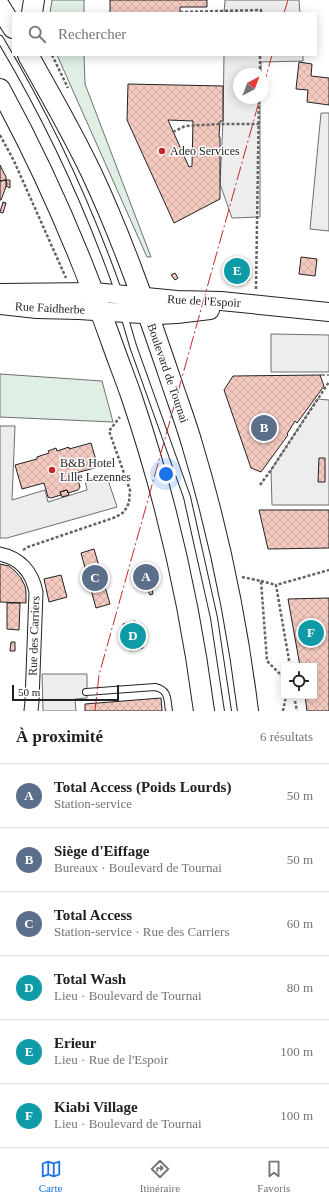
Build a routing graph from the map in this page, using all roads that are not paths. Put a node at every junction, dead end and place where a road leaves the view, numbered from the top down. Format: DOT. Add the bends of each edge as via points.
graph roads {
  1 [pos="34,0"];
  2 [pos="0,7"];
  3 [pos="32,12"];
  4 [pos="12,26"];
  5 [pos="0,39"];
  6 [pos="29,56"];
  7 [pos="37,56"];
  8 [pos="0,89"];
  9 [pos="62,115"];
  10 [pos="0,292"];
  11 [pos="94,292"];
  12 [pos="122,304"];
  13 [pos="0,305"];
  14 [pos="145,306"];
  15 [pos="101,311"];
  16 [pos="329,312"];
  17 [pos="6,556"];
  18 [pos="86,692"];
  19 [pos="31,711"];
  20 [pos="169,711"];
  21 [pos="204,711"];
  22 [pos="228,711"];
  23 [pos="248,711"];
  1 -- 3 [label="main road"];
  2 -- 4 [label="main road"];
  5 -- 12 [label="lane" via="63,158 97,236"];
  6 -- 9 [label="main road, Boulevard de Tournai"];
  7 -- 9 [label="main road"];
  8 -- 11 [label="main road" via="51,190"];
  9 -- 14 [label="main road, Boulevard de Tournai" via="91,172"];
  10 -- 11 [label="street, Rue Faidherbe"];
  11 -- 12 [label="street, Rue Faidherbe"];
  11 -- 15 [label="main road"];
  12 -- 14 [label="street, Rue de l'Espoir"];
  12 -- 15 [label="street, Rue Faidherbe"];
  12 -- 22 [label="lane" via="133,346 187,497 214,618"];
  13 -- 15 [label="street, Rue Faidherbe"];
  14 -- 16 [label="street, Rue de l'Espoir" via="177,300 220,301"];
  14 -- 23 [label="main road, Boulevard de Tournai" via="191,443 209,506 239,649"];
  15 -- 21 [label="main road" via="131,396 166,511"];
  17 -- 19 [label="street, Rue des Carriers" via="27,570 36,592"];
  18 -- 20 [label="lane" via="160,688 165,691"];
}
